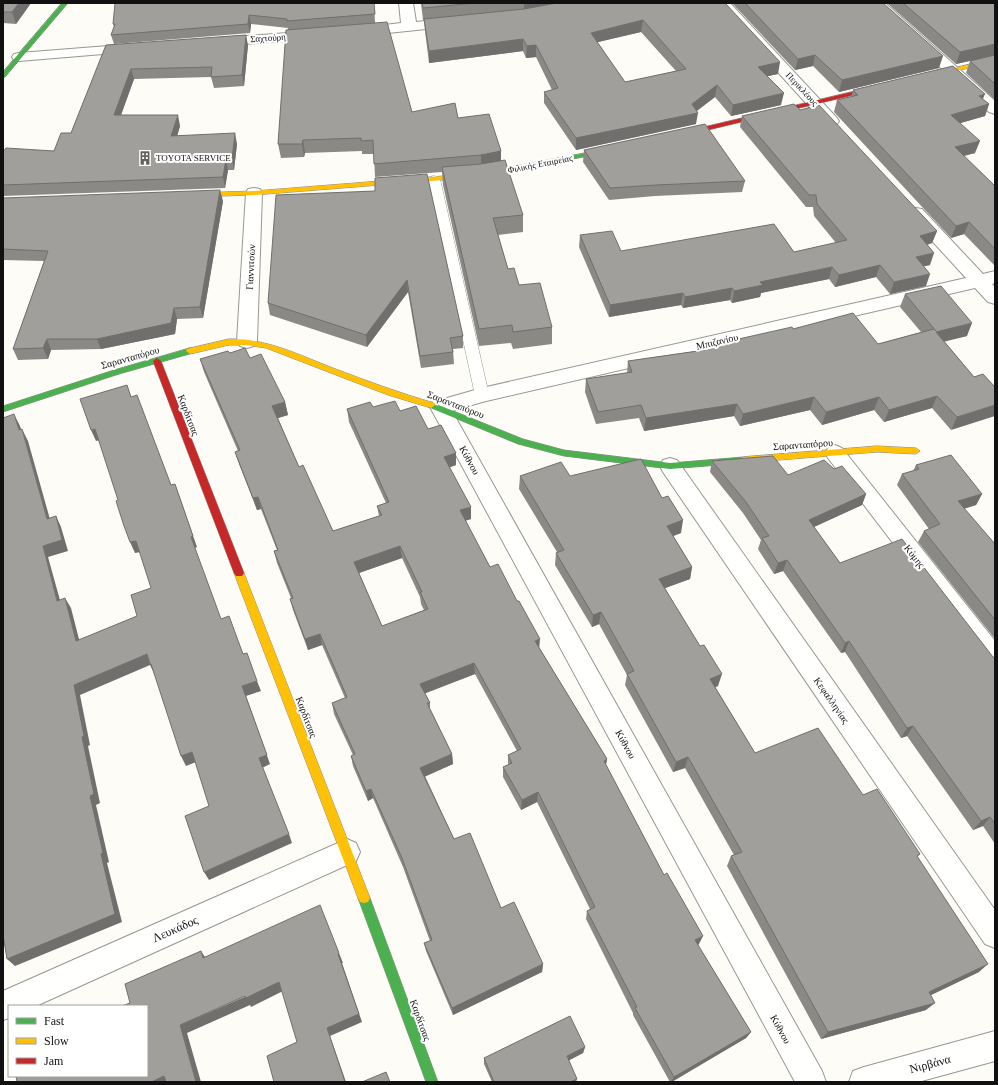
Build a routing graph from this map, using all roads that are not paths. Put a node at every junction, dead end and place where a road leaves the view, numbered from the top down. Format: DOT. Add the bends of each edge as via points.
graph roads {
  1 [pos="65,3"];
  2 [pos="406,3"];
  3 [pos="722,3"];
  4 [pos="877,3"];
  5 [pos="470,20"];
  6 [pos="409,27"];
  7 [pos="344,33"];
  8 [pos="328,34"];
  9 [pos="201,43"];
  10 [pos="146,47"];
  11 [pos="19,57"];
  12 [pos="995,60"];
  13 [pos="951,70"];
  14 [pos="3,76"];
  15 [pos="913,79"];
  16 [pos="890,85"];
  17 [pos="815,104"];
  18 [pos="995,109"];
  19 [pos="840,131"];
  20 [pos="669,137"];
  21 [pos="623,147"];
  22 [pos="434,179"];
  23 [pos="254,193"];
  24 [pos="182,196"];
  25 [pos="904,200"];
  26 [pos="987,279"];
  27 [pos="995,298"];
  28 [pos="247,342"];
  29 [pos="157,361"];
  30 [pos="482,395"];
  31 [pos="440,407"];
  32 [pos="3,409"];
  33 [pos="916,451"];
  34 [pos="835,453"];
  35 [pos="670,466"];
  36 [pos="995,659"];
  37 [pos="347,852"];
  38 [pos="995,934"];
  39 [pos="3,1006"];
  40 [pos="995,1046"];
  41 [pos="432,1082"];
  42 [pos="811,1082"];
  43 [pos="864,1082"];
  1 -- 11 [label="street"];
  2 -- 6 [label="street"];
  3 -- 17 [label="street, Περικλέους"];
  4 -- 13 [label="street"];
  5 -- 6 [label="street"];
  6 -- 7 [label="street"];
  8 -- 9 [label="street, Σαχτούρη"];
  10 -- 11 [label="street"];
  11 -- 14 [label="street"];
  12 -- 13 [label="street"];
  13 -- 15 [label="street"];
  13 -- 18 [label="street"];
  16 -- 17 [label="street"];
  17 -- 19 [label="street, Περικλέους"];
  17 -- 20 [label="street"];
  21 -- 22 [label="street, Φιλικής Εταιρείας" via="481,175"];
  22 -- 23 [label="street, Φιλικής Εταιρείας"];
  22 -- 30 [label="lane"];
  23 -- 24 [label="street, Φιλικής Εταιρείας"];
  23 -- 28 [label="street, Γιαννιτσών"];
  25 -- 26 [label="street"];
  26 -- 27 [label="street"];
  26 -- 30 [label="street, Μπιζανίου"];
  28 -- 29 [label="street, Σαρανταπόρου" via="226,341"];
  28 -- 31 [label="street, Σαρανταπόρου" via="268,346 391,393"];
  29 -- 32 [label="street, Σαρανταπόρου"];
  29 -- 37 [label="street, Καρδίτσας"];
  30 -- 31 [label="street, Μπιζανίου"];
  31 -- 35 [label="street, Σαρανταπόρου" via="520,442 564,454"];
  31 -- 42 [label="street, Κύθνου"];
  33 -- 34 [label="street, Σαρανταπόρου" via="877,449"];
  34 -- 35 [label="street, Σαρανταπόρου"];
  34 -- 36 [label="street, Κύμης"];
  35 -- 38 [label="street, Κεφαλληνίας"];
  37 -- 39 [label="street, Λευκάδος"];
  37 -- 41 [label="street, Καρδίτσας"];
  40 -- 43 [label="street, Νιρβάνα"];
}
